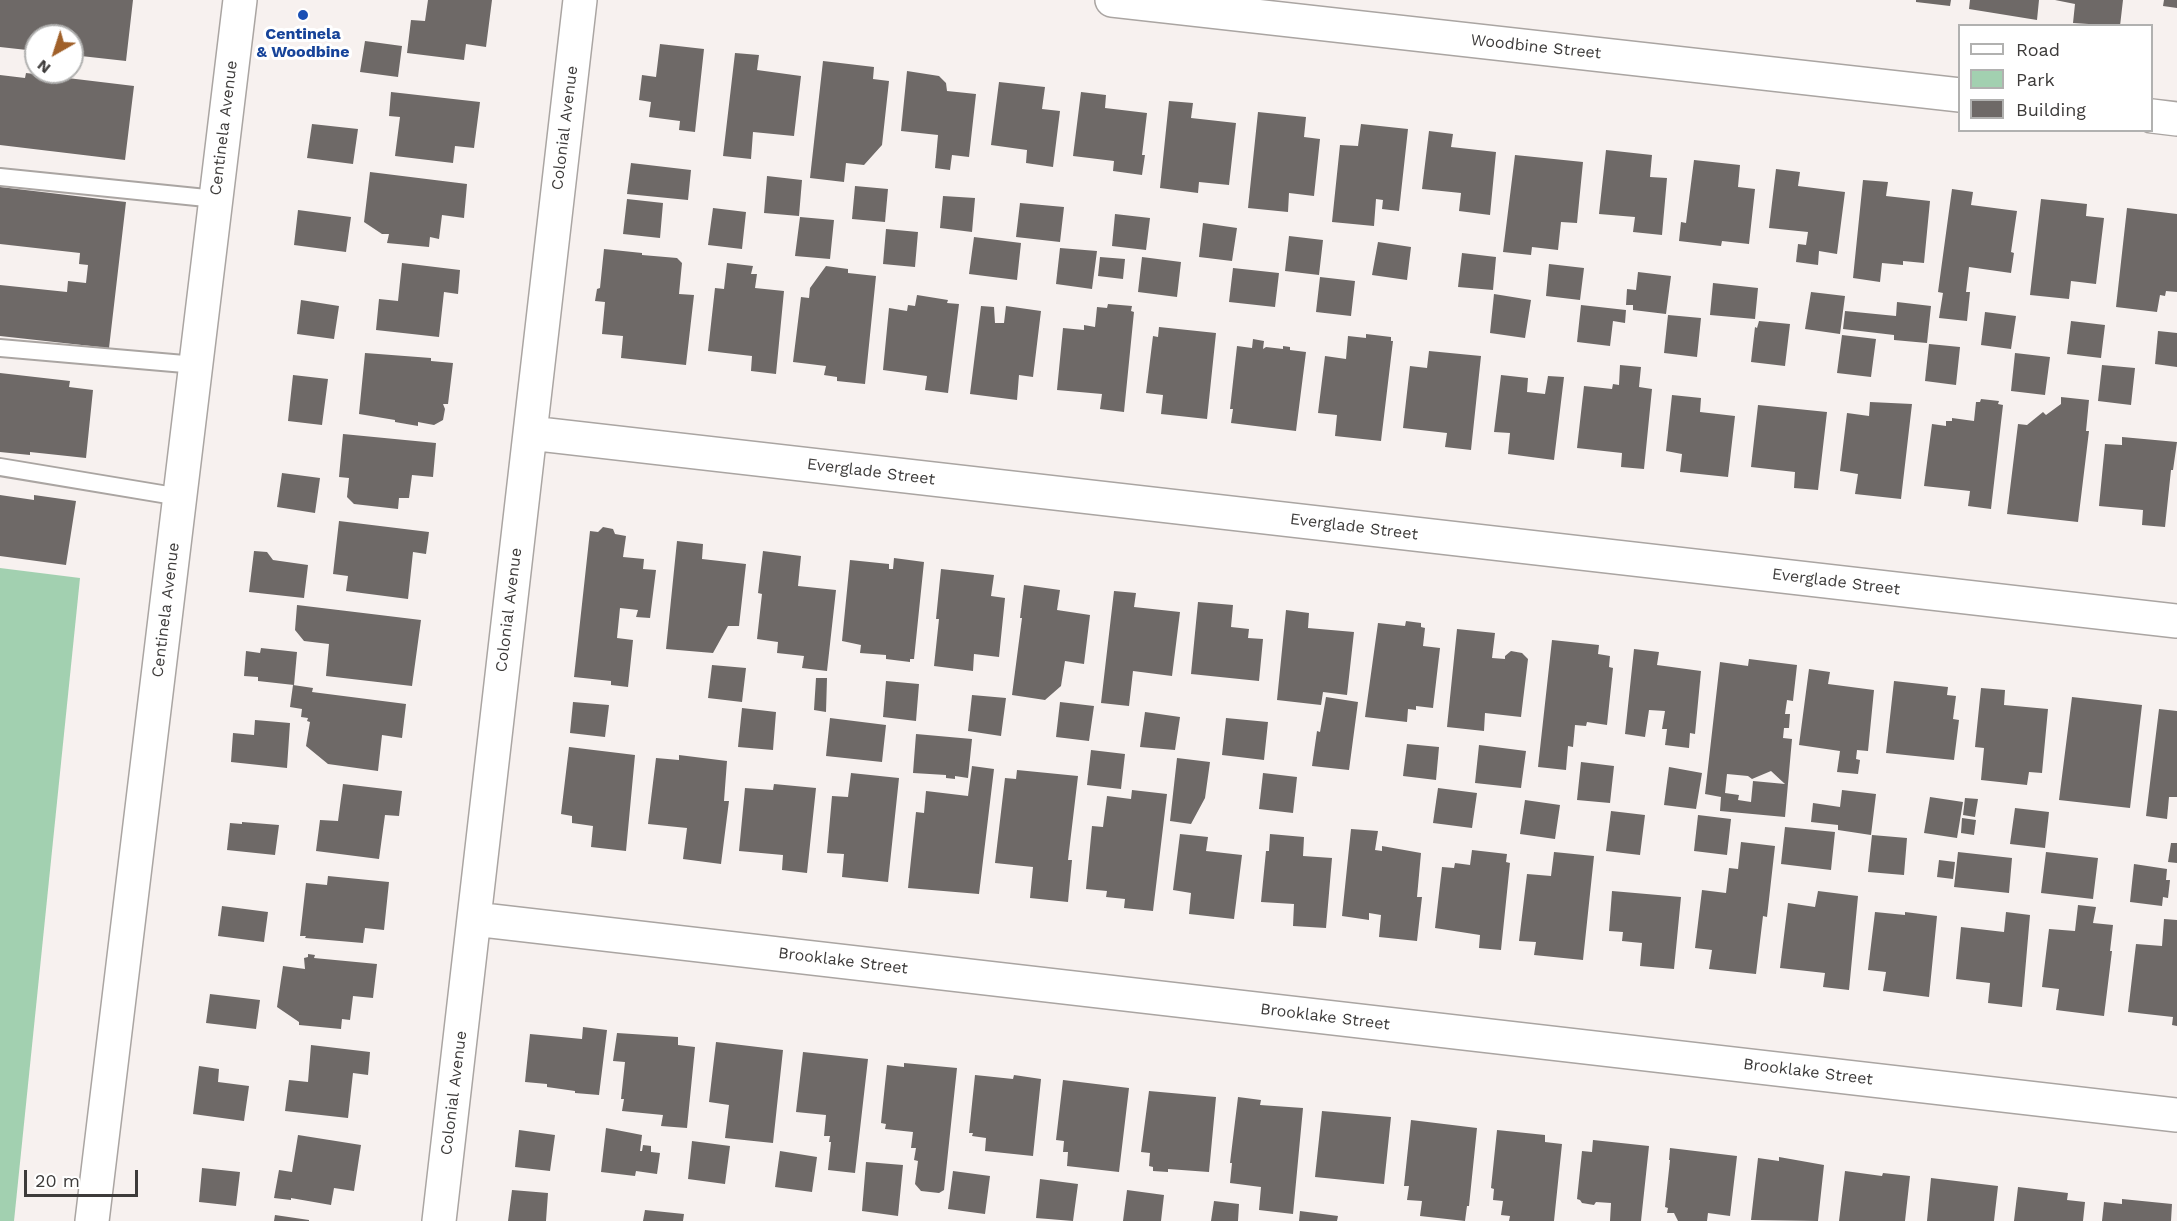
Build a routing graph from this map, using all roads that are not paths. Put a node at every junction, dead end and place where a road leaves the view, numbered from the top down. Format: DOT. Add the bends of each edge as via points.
graph roads {
  1 [pos="240,0"];
  2 [pos="580,0"];
  3 [pos="1112,0"];
  4 [pos="1958,95"];
  5 [pos="2153,116"];
  6 [pos="2177,119"];
  7 [pos="0,177"];
  8 [pos="216,200"];
  9 [pos="0,348"];
  10 [pos="196,365"];
  11 [pos="530,433"];
  12 [pos="0,467"];
  13 [pos="180,497"];
  14 [pos="2177,621"];
  15 [pos="474,919"];
  16 [pos="2177,1115"];
  17 [pos="92,1221"];
  18 [pos="439,1221"];
  1 -- 8 [label="street, Centinela Avenue"];
  2 -- 11 [label="street, Colonial Avenue"];
  3 -- 4 [label="street, Woodbine Street"];
  5 -- 6 [label="street"];
  7 -- 8 [label="lane"];
  8 -- 10 [label="street, Centinela Avenue"];
  9 -- 10 [label="lane"];
  10 -- 13 [label="street, Centinela Avenue"];
  11 -- 14 [label="street, Everglade Street"];
  11 -- 15 [label="street, Colonial Avenue"];
  12 -- 13 [label="lane"];
  13 -- 17 [label="street, Centinela Avenue"];
  15 -- 16 [label="street, Brooklake Street"];
  15 -- 18 [label="street, Colonial Avenue"];
}
